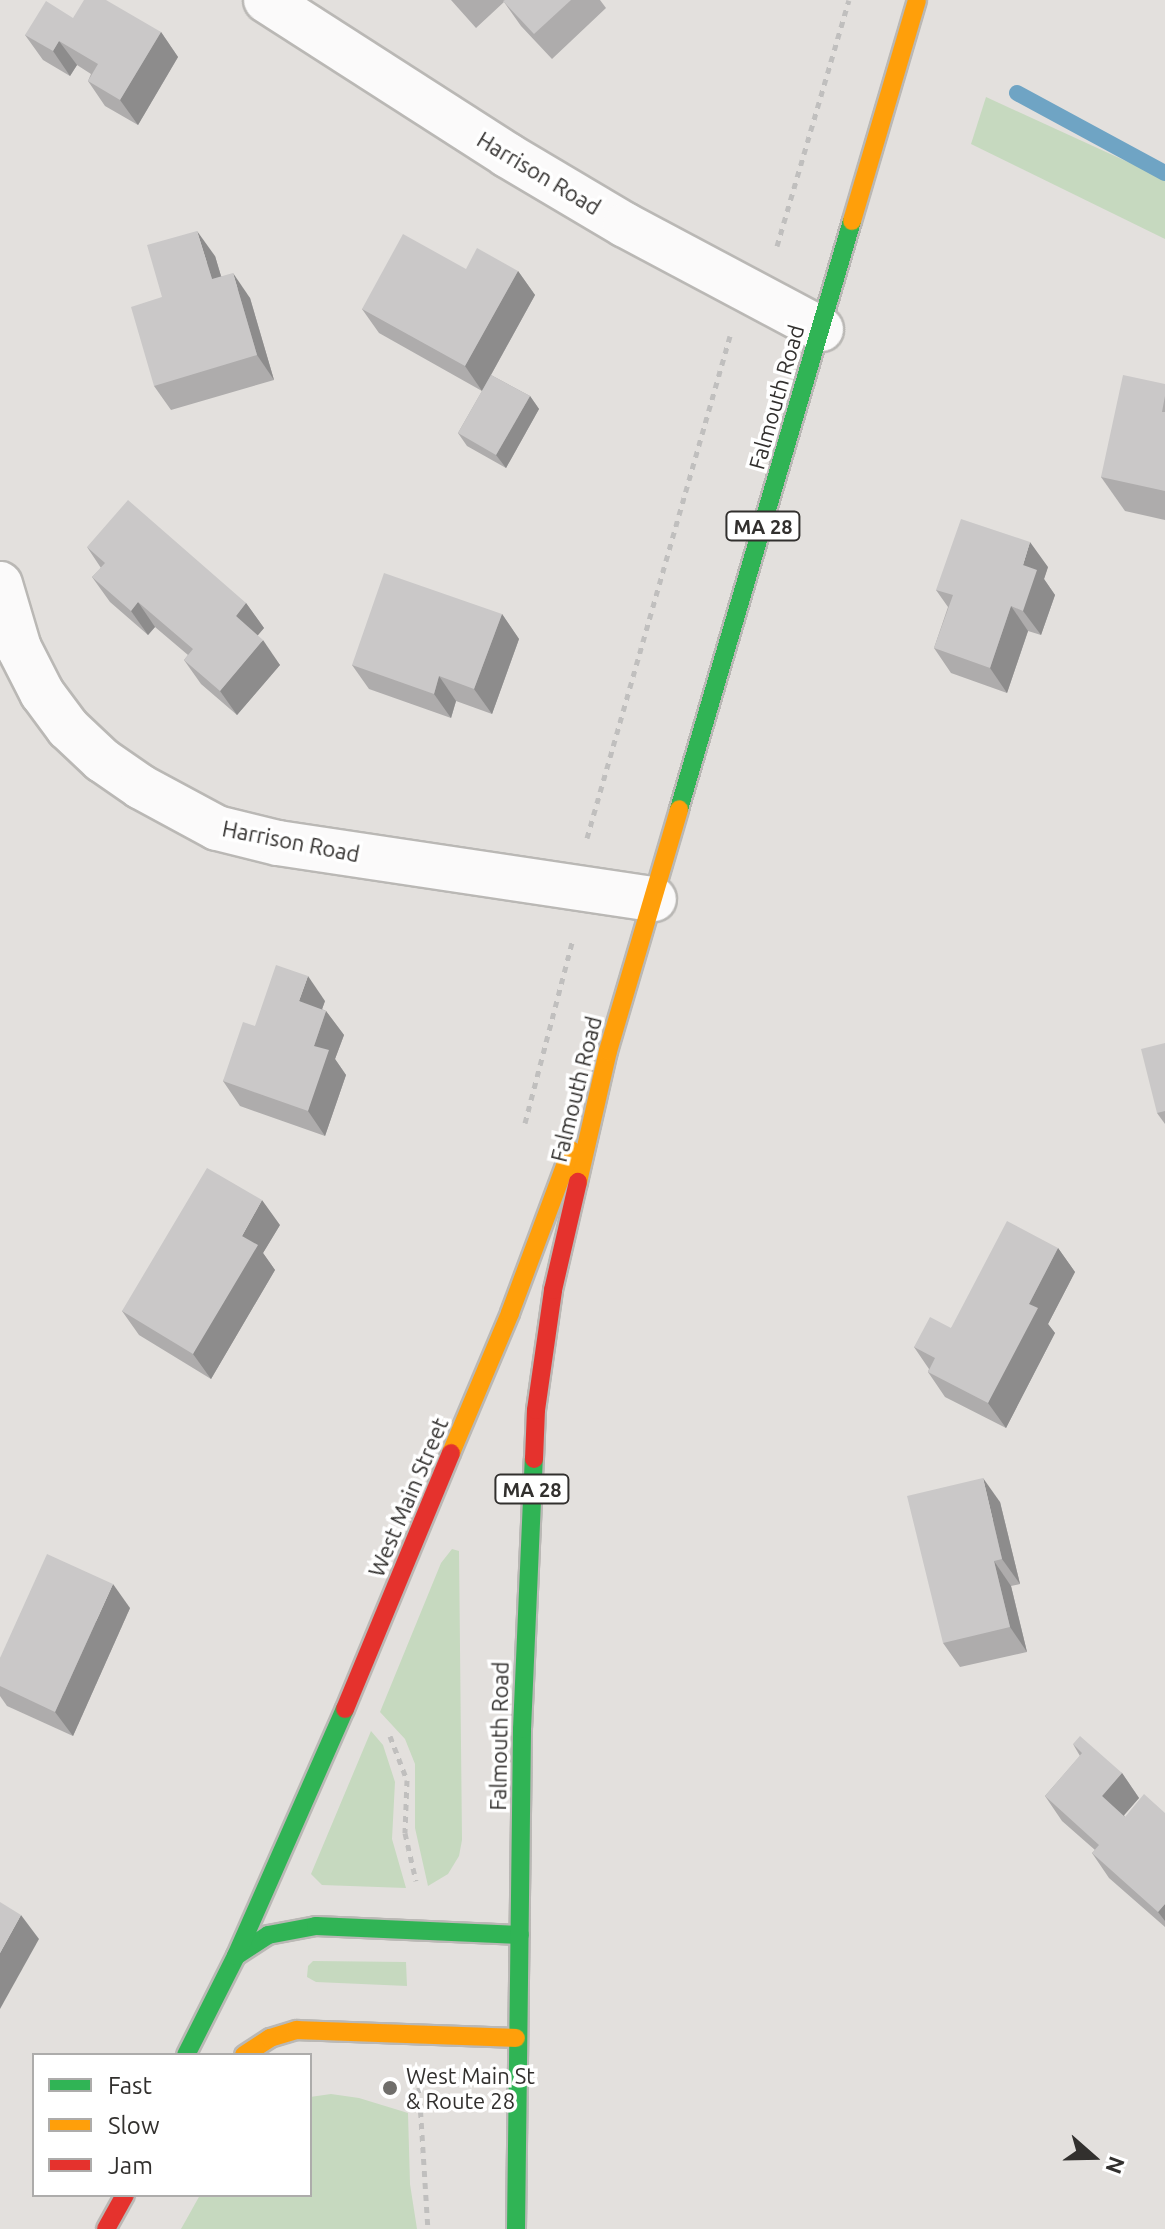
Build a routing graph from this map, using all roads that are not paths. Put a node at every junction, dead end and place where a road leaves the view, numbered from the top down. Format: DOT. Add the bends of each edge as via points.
graph roads {
  1 [pos="266,0"];
  2 [pos="917,0"];
  3 [pos="821,329"];
  4 [pos="0,584"];
  5 [pos="654,899"];
  6 [pos="608,1051"];
  7 [pos="520,1935"];
  8 [pos="236,1956"];
  9 [pos="516,2038"];
  10 [pos="187,2053"];
  11 [pos="247,2053"];
  12 [pos="124,2197"];
  13 [pos="106,2229"];
  14 [pos="516,2229"];
  1 -- 3 [label="street, Harrison Road" via="559,186"];
  2 -- 3 [label="main road, Falmouth Road / MA 28"];
  3 -- 5 [label="main road, Falmouth Road / MA 28"];
  4 -- 5 [label="street, Harrison Road" via="19,648 68,728 141,787 217,828 278,843"];
  5 -- 6 [label="main road, Falmouth Road / MA 28"];
  6 -- 7 [label="main road, Falmouth Road / MA 28" via="553,1290 536,1410 522,1729"];
  6 -- 8 [label="main road, West Main Street" via="472,1405"];
  7 -- 8 [label="main road" via="316,1926 268,1935"];
  7 -- 9 [label="main road, Falmouth Road / MA 28"];
  8 -- 10 [label="main road, West Main Street"];
  9 -- 11 [label="main road" via="297,2030 270,2038"];
  9 -- 14 [label="main road, Falmouth Road / MA 28"];
  12 -- 13 [label="main road"];
}
